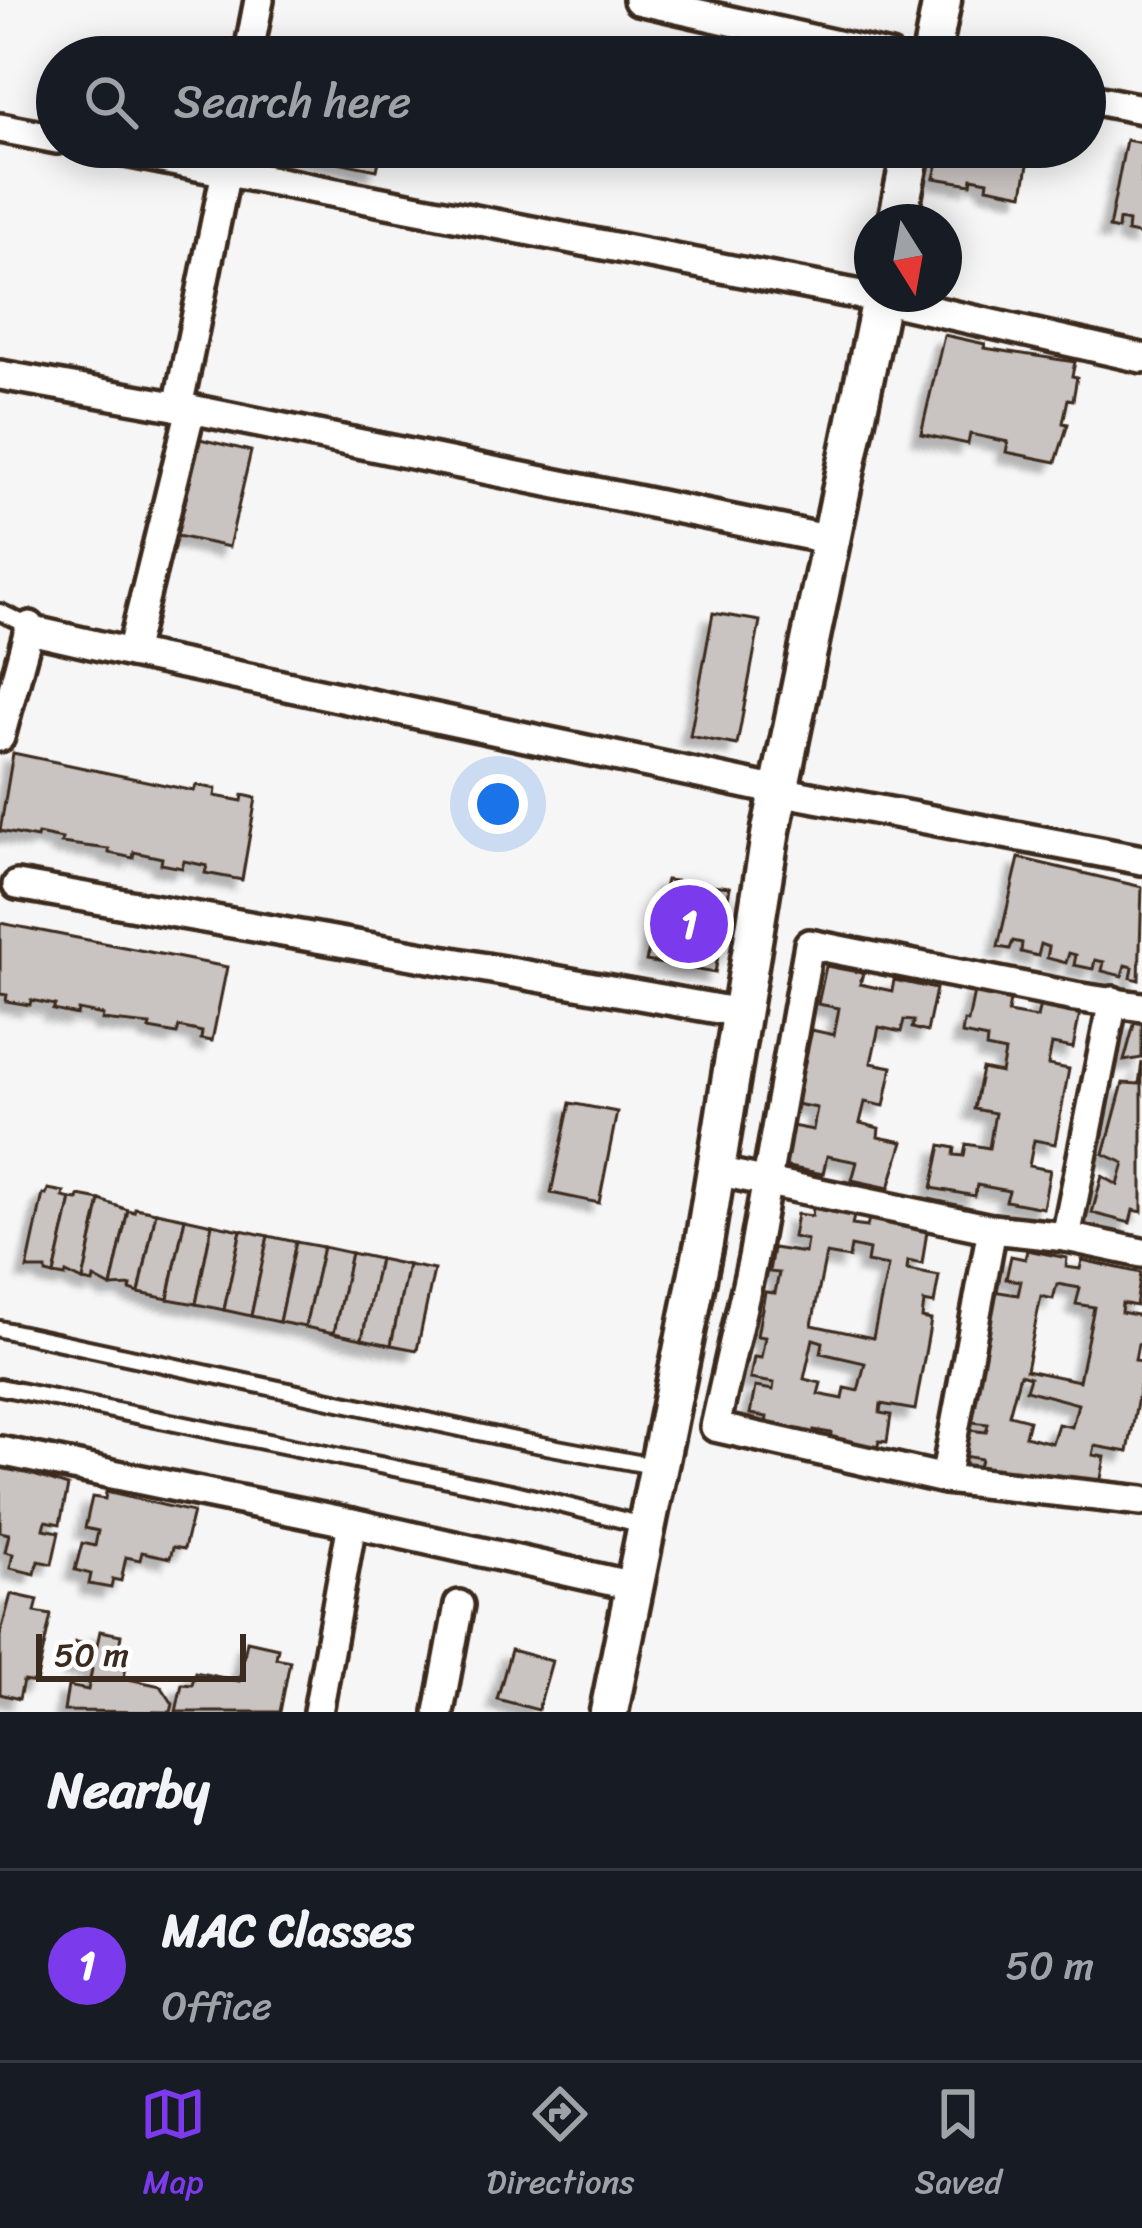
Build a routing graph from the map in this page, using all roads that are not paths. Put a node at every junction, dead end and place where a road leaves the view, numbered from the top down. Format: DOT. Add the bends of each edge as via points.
graph roads {
  1 [pos="259,0"];
  2 [pos="638,0"];
  3 [pos="941,0"];
  4 [pos="252,36"];
  5 [pos="797,36"];
  6 [pos="935,36"];
  7 [pos="1106,102"];
  8 [pos="1142,110"];
  9 [pos="0,128"];
  10 [pos="36,135"];
  11 [pos="227,168"];
  12 [pos="272,168"];
  13 [pos="909,168"];
  14 [pos="901,204"];
  15 [pos="854,291"];
  16 [pos="878,312"];
  17 [pos="945,312"];
  18 [pos="1142,358"];
  19 [pos="0,375"];
  20 [pos="184,408"];
  21 [pos="831,540"];
  22 [pos="0,611"];
  23 [pos="37,630"];
  24 [pos="131,653"];
  25 [pos="0,736"];
  26 [pos="779,791"];
  27 [pos="1142,860"];
  28 [pos="17,885"];
  29 [pos="1113,1001"];
  30 [pos="1142,1006"];
  31 [pos="741,1013"];
  32 [pos="716,1172"];
  33 [pos="767,1181"];
  34 [pos="992,1228"];
  35 [pos="1066,1237"];
  36 [pos="1142,1252"];
  37 [pos="0,1329"];
  38 [pos="0,1387"];
  39 [pos="0,1451"];
  40 [pos="660,1467"];
  41 [pos="945,1479"];
  42 [pos="1142,1501"];
  43 [pos="352,1523"];
  44 [pos="648,1526"];
  45 [pos="633,1586"];
  46 [pos="459,1605"];
  47 [pos="318,1712"];
  48 [pos="439,1712"];
  49 [pos="609,1712"];
  1 -- 4 [label="street"];
  2 -- 5 [label="street"];
  3 -- 6 [label="street"];
  7 -- 8 [label="street"];
  9 -- 10 [label="street"];
  11 -- 20 [label="street"];
  12 -- 15 [label="street"];
  13 -- 14 [label="street"];
  16 -- 21 [label="street"];
  17 -- 18 [label="street"];
  19 -- 20 [label="street"];
  20 -- 21 [label="street"];
  20 -- 24 [label="street"];
  21 -- 26 [label="street"];
  22 -- 23 [label="lane"];
  23 -- 24 [label="street"];
  23 -- 25 [label="street"];
  24 -- 26 [label="street"];
  26 -- 27 [label="street"];
  26 -- 31 [label="street"];
  28 -- 31 [label="street"];
  29 -- 30 [label="street"];
  29 -- 33 [label="street" via="809,944"];
  29 -- 35 [label="street"];
  31 -- 32 [label="street"];
  32 -- 33 [label="street"];
  32 -- 40 [label="street"];
  33 -- 34 [label="street"];
  33 -- 41 [label="street" via="715,1427"];
  34 -- 35 [label="street"];
  34 -- 41 [label="street"];
  35 -- 36 [label="street"];
  37 -- 40 [label="lane"];
  38 -- 44 [label="lane"];
  39 -- 43 [label="street"];
  40 -- 44 [label="street"];
  41 -- 42 [label="street"];
  43 -- 45 [label="street"];
  43 -- 47 [label="street"];
  44 -- 45 [label="street"];
  45 -- 49 [label="street"];
  46 -- 48 [label="street"];
}
